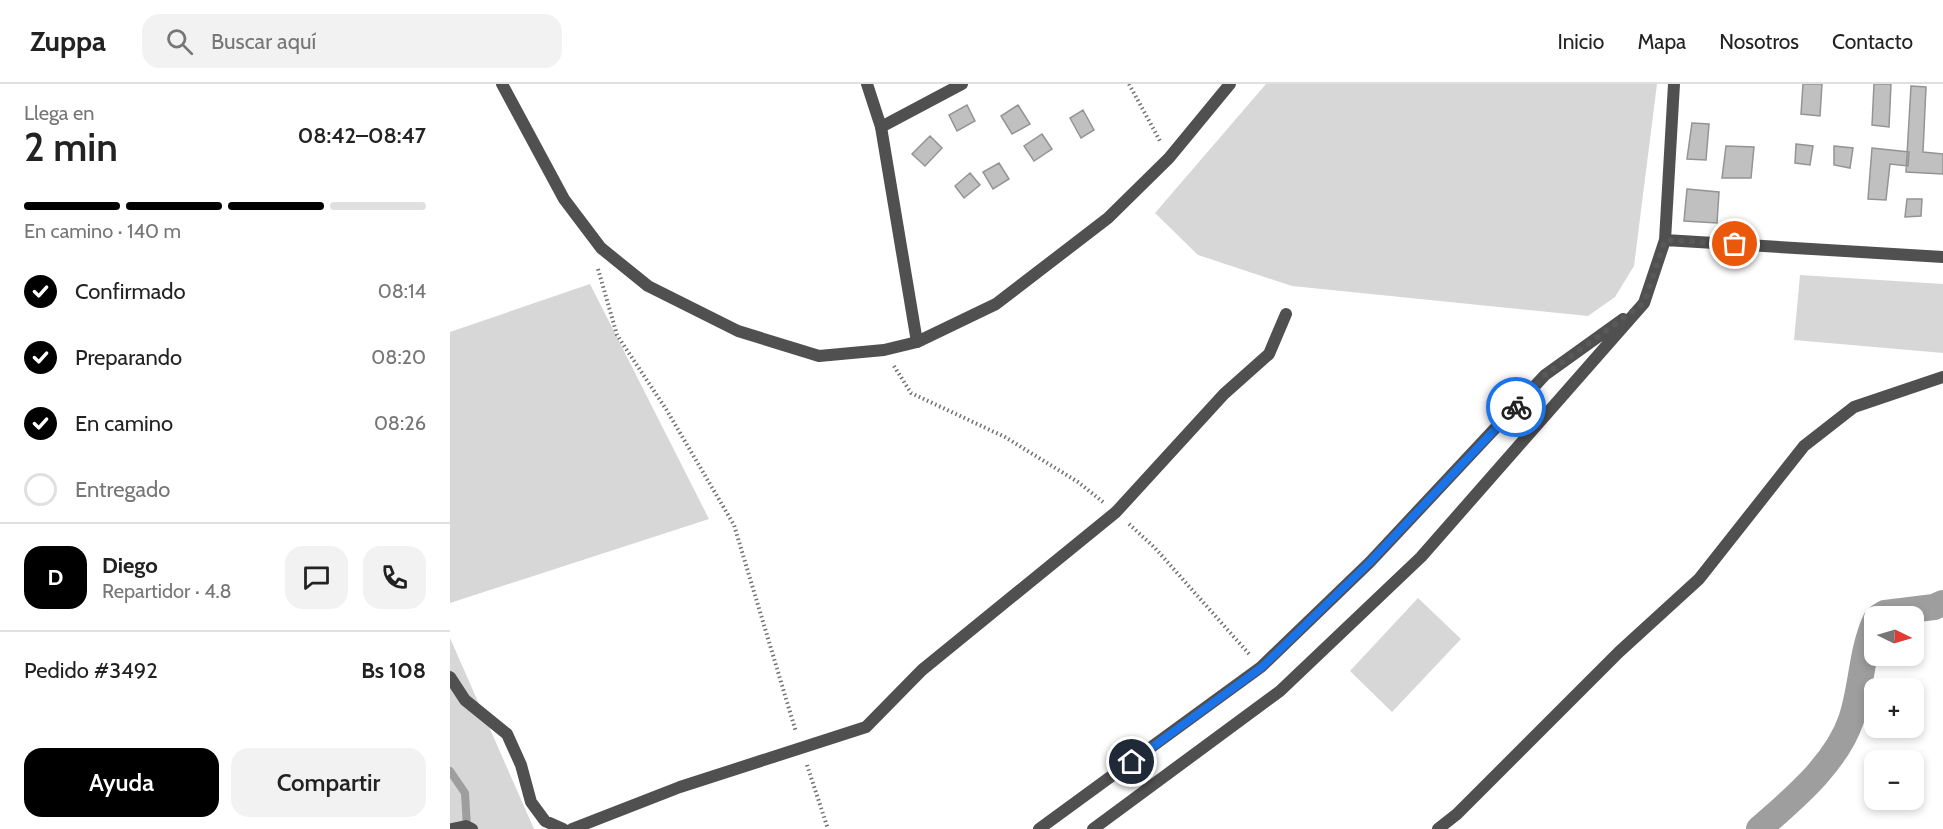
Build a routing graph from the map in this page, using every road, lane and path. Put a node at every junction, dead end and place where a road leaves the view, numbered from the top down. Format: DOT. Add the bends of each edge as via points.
graph roads {
  1 [pos="502,84"];
  2 [pos="867,84"];
  3 [pos="962,84"];
  4 [pos="1129,84"];
  5 [pos="1230,84"];
  6 [pos="1674,84"];
  7 [pos="881,127"];
  8 [pos="1169,158"];
  9 [pos="1665,240"];
  10 [pos="601,248"];
  11 [pos="1943,256"];
  12 [pos="1641,306"];
  13 [pos="1286,314"];
  14 [pos="917,342"];
  15 [pos="884,350"];
  16 [pos="1943,376"];
  17 [pos="1116,512"];
  18 [pos="1262,667"];
  19 [pos="450,677"];
  20 [pos="801,748"];
  21 [pos="452,829"];
  22 [pos="472,829"];
  23 [pos="563,829"];
  24 [pos="572,829"];
  25 [pos="828,829"];
  26 [pos="1039,829"];
  27 [pos="1093,829"];
  28 [pos="1438,829"];
  1 -- 10 [label="street" via="564,200"];
  2 -- 7 [label="street"];
  3 -- 7 [label="street"];
  4 -- 8 [label="path"];
  5 -- 8 [label="street"];
  6 -- 9 [label="street"];
  7 -- 14 [label="street"];
  8 -- 14 [label="street" via="1108,218 996,304"];
  9 -- 11 [label="street"];
  9 -- 12 [label="street"];
  10 -- 15 [label="street" via="648,286 738,331 819,356"];
  10 -- 20 [label="path" via="597,272 617,335 666,408 734,525"];
  12 -- 18 [label="street" via="1545,375 1370,562"];
  12 -- 27 [label="street" via="1405,573 1281,691"];
  13 -- 17 [label="street" via="1269,354 1224,394"];
  14 -- 15 [label="street"];
  15 -- 17 [label="path" via="910,393 1005,437 1078,482"];
  16 -- 28 [label="street" via="1854,407 1804,447 1699,579 1619,651"];
  17 -- 18 [label="path" via="1155,548"];
  17 -- 20 [label="street" via="922,670 866,727"];
  18 -- 26 [label="street"];
  19 -- 23 [label="street" via="465,700 507,734 531,802 545,820"];
  20 -- 24 [label="street" via="680,787"];
  20 -- 25 [label="path"];
  21 -- 22 [label="street"];
}
